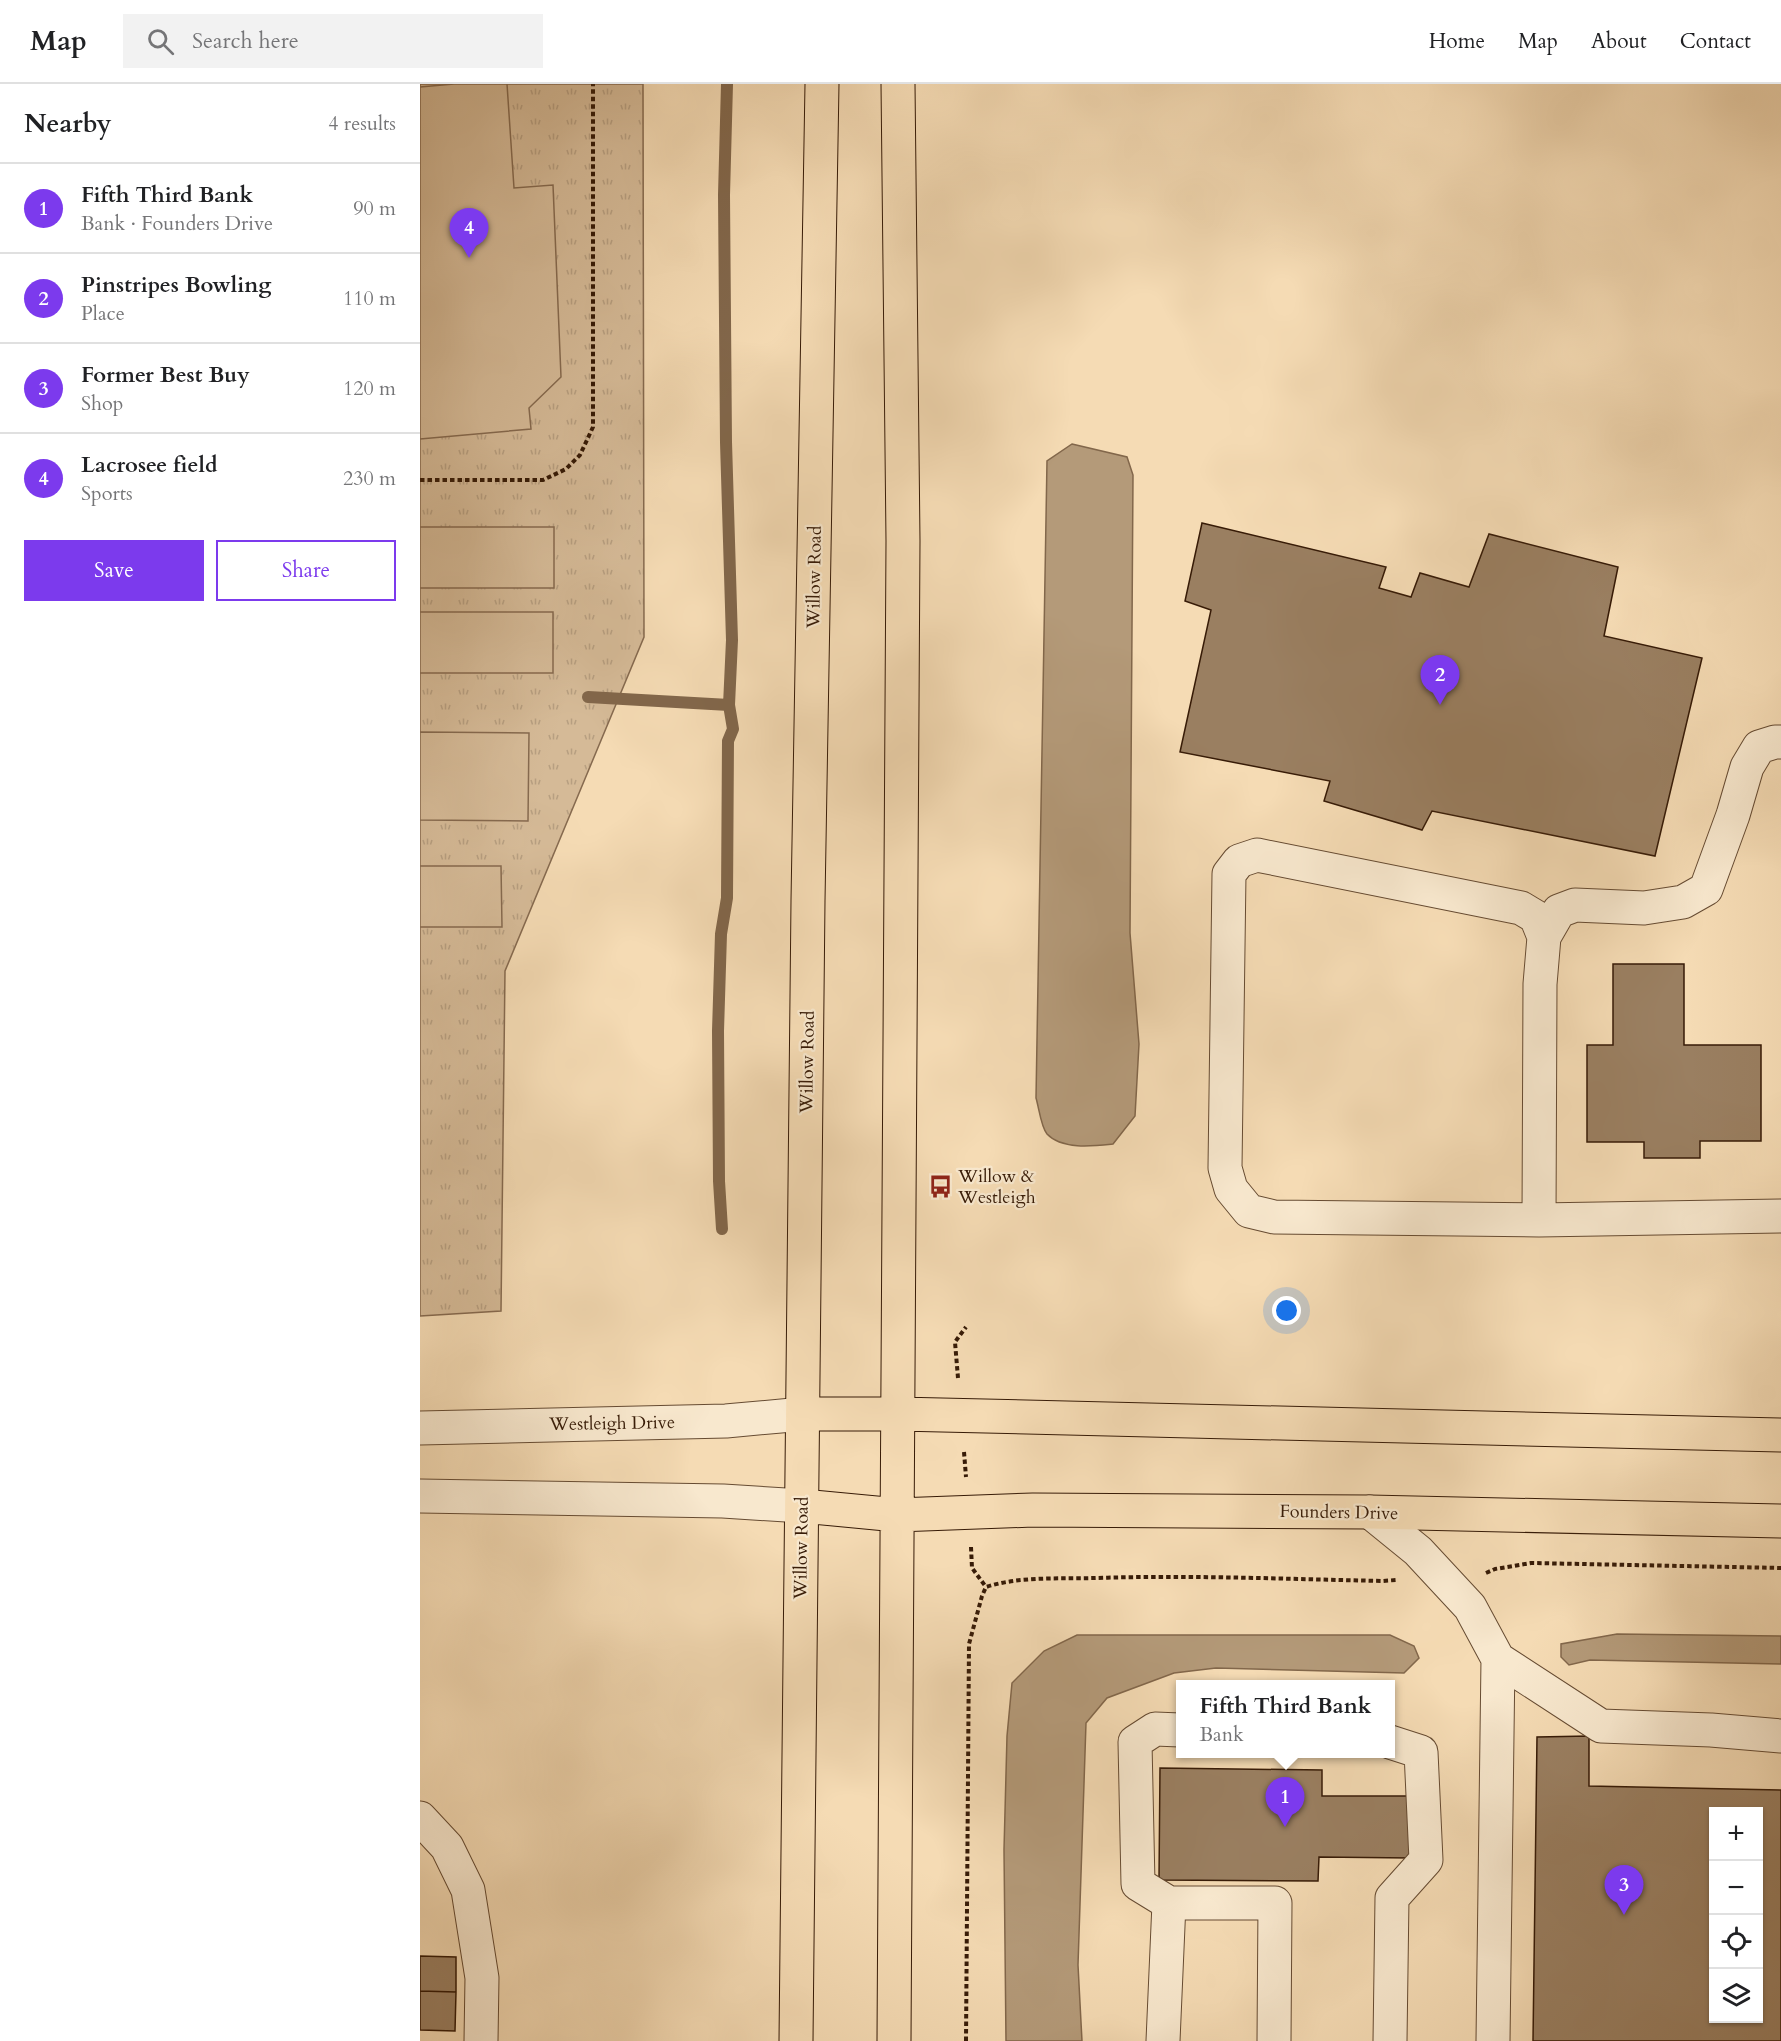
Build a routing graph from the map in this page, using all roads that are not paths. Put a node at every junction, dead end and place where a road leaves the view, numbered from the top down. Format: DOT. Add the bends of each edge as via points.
graph roads {
  1 [pos="822,84"];
  2 [pos="898,84"];
  3 [pos="1781,742"];
  4 [pos="1544,937"];
  5 [pos="1781,1216"];
  6 [pos="1539,1220"];
  7 [pos="803,1414"];
  8 [pos="898,1414"];
  9 [pos="420,1428"];
  10 [pos="1781,1435"];
  11 [pos="420,1496"];
  12 [pos="802,1506"];
  13 [pos="1370,1512"];
  14 [pos="897,1515"];
  15 [pos="1781,1521"];
  16 [pos="1498,1659"];
  17 [pos="1176,1730"];
  18 [pos="1781,1736"];
  19 [pos="1395,1744"];
  20 [pos="420,1818"];
  21 [pos="1168,1903"];
  22 [pos="481,2041"];
  23 [pos="796,2041"];
  24 [pos="894,2041"];
  25 [pos="1162,2041"];
  26 [pos="1274,2041"];
  27 [pos="1390,2041"];
  28 [pos="1493,2041"];
  1 -- 7 [label="main road, Willow Road"];
  2 -- 8 [label="main road" via="903,542"];
  3 -- 4 [label="street" via="1759,747 1747,767 1706,889 1683,902 1644,908 1575,905 1559,912"];
  4 -- 6 [label="street" via="1540,984"];
  4 -- 6 [label="street" via="1536,917 1521,908 1257,855 1239,861 1229,874 1225,1168 1232,1189 1249,1211 1274,1217"];
  5 -- 6 [label="street"];
  7 -- 8 [label="main road"];
  7 -- 9 [label="street, Westleigh Drive" via="726,1421"];
  7 -- 12 [label="main road, Willow Road"];
  8 -- 10 [label="main road"];
  8 -- 14 [label="main road"];
  11 -- 12 [label="street"];
  12 -- 14 [label="main road, Founders Drive"];
  12 -- 23 [label="main road, Willow Road"];
  13 -- 14 [label="main road, Founders Drive" via="1033,1510"];
  13 -- 15 [label="main road, Founders Drive"];
  13 -- 16 [label="street" via="1418,1551 1470,1608"];
  14 -- 24 [label="main road"];
  16 -- 18 [label="street" via="1601,1726"];
  16 -- 28 [label="street"];
  17 -- 21 [label="street" via="1155,1729 1135,1742 1138,1884"];
  19 -- 27 [label="street" via="1421,1752 1426,1860 1392,1898"];
  20 -- 22 [label="street" via="447,1847 468,1890 482,1978"];
  21 -- 25 [label="street"];
  21 -- 26 [label="street" via="1275,1903"];
}
